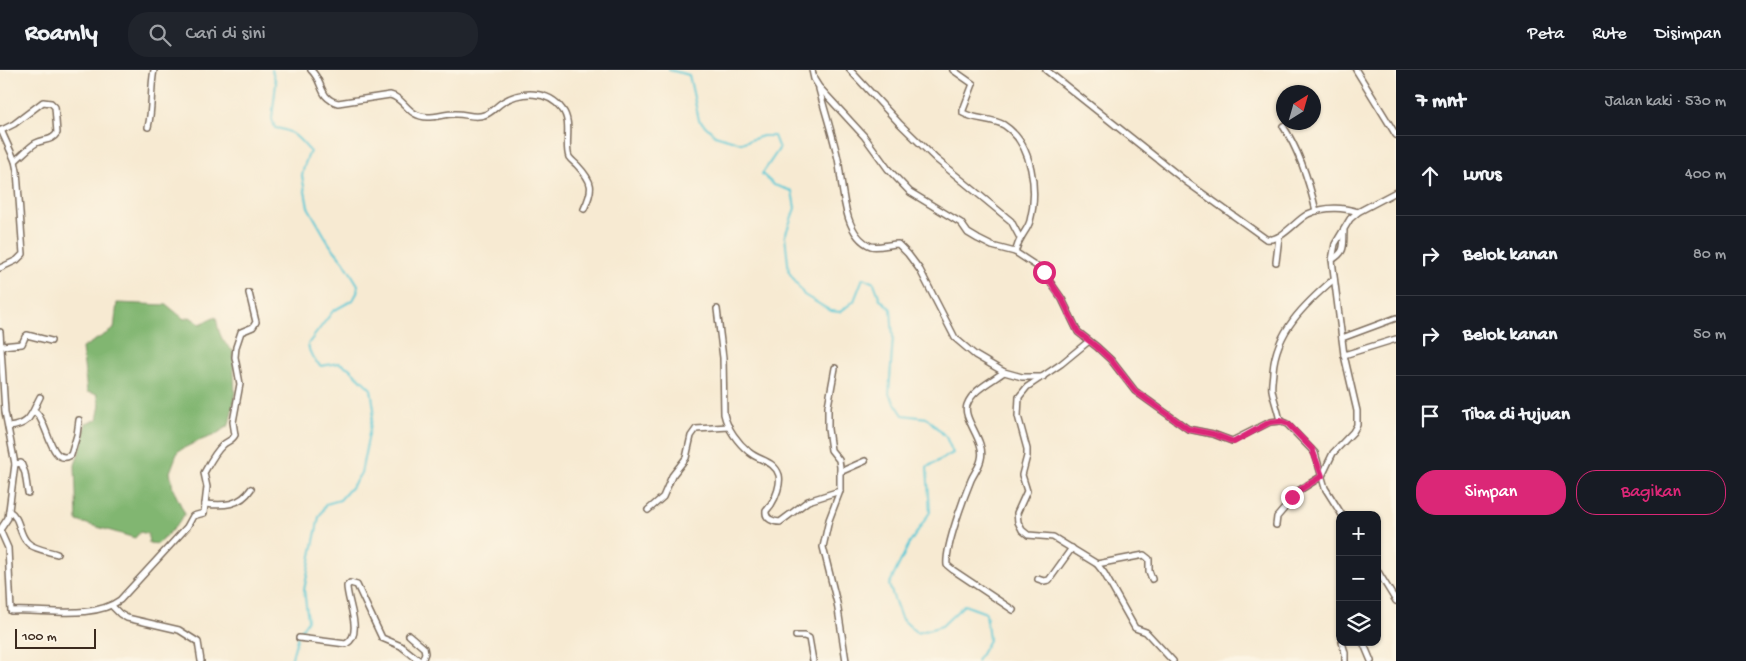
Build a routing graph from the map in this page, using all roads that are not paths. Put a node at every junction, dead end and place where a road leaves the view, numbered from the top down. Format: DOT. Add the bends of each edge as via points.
graph roads {
  1 [pos="154,70"];
  2 [pos="311,70"];
  3 [pos="812,70"];
  4 [pos="850,70"];
  5 [pos="953,70"];
  6 [pos="1046,70"];
  7 [pos="1356,70"];
  8 [pos="819,87"];
  9 [pos="148,127"];
  10 [pos="0,130"];
  11 [pos="1285,130"];
  12 [pos="1396,136"];
  13 [pos="14,161"];
  14 [pos="1396,192"];
  15 [pos="584,208"];
  16 [pos="1316,212"];
  17 [pos="1358,212"];
  18 [pos="1344,230"];
  19 [pos="1279,237"];
  20 [pos="1020,238"];
  21 [pos="1015,252"];
  22 [pos="1332,260"];
  23 [pos="1276,262"];
  24 [pos="0,268"];
  25 [pos="1334,278"];
  26 [pos="249,294"];
  27 [pos="717,309"];
  28 [pos="1396,318"];
  29 [pos="0,332"];
  30 [pos="1342,338"];
  31 [pos="1396,339"];
  32 [pos="1089,341"];
  33 [pos="51,342"];
  34 [pos="2,346"];
  35 [pos="1344,355"];
  36 [pos="835,368"];
  37 [pos="1004,372"];
  38 [pos="1043,377"];
  39 [pos="40,397"];
  40 [pos="35,412"];
  41 [pos="79,420"];
  42 [pos="1280,421"];
  43 [pos="8,427"];
  44 [pos="729,428"];
  45 [pos="865,461"];
  46 [pos="15,464"];
  47 [pos="840,472"];
  48 [pos="1322,476"];
  49 [pos="250,489"];
  50 [pos="840,491"];
  51 [pos="28,493"];
  52 [pos="205,504"];
  53 [pos="648,510"];
  54 [pos="9,511"];
  55 [pos="1339,511"];
  56 [pos="1276,525"];
  57 [pos="0,530"];
  58 [pos="1072,548"];
  59 [pos="57,554"];
  60 [pos="1097,564"];
  61 [pos="1381,577"];
  62 [pos="1038,579"];
  63 [pos="1152,580"];
  64 [pos="1396,601"];
  65 [pos="112,606"];
  66 [pos="1013,610"];
  67 [pos="409,635"];
  68 [pos="796,636"];
  69 [pos="299,638"];
  70 [pos="1343,646"];
  71 [pos="1365,646"];
  72 [pos="201,661"];
  73 [pos="421,661"];
  74 [pos="814,661"];
  75 [pos="846,661"];
  76 [pos="1173,661"];
  77 [pos="1345,661"];
  78 [pos="1371,661"];
  1 -- 9 [label="street"];
  2 -- 15 [label="street" via="330,101 338,103 390,95 416,115 428,117 454,114 484,116 507,99 526,94 550,100 559,105 567,116 568,155 591,185"];
  3 -- 8 [label="street"];
  4 -- 20 [label="street" via="936,159 1011,221"];
  5 -- 20 [label="street" via="972,84 964,113 1003,125 1024,148 1030,168 1032,200 1030,222"];
  6 -- 19 [label="street" via="1188,183 1262,236 1269,240"];
  7 -- 12 [label="street"];
  8 -- 21 [label="street" via="910,192 961,223 978,239"];
  8 -- 37 [label="street" via="838,160 844,207 852,227 872,246 898,244 903,248 920,270 955,338"];
  10 -- 13 [label="street"];
  10 -- 13 [label="street" via="14,124 43,102 51,103 55,108 55,136 38,142"];
  11 -- 16 [label="street" via="1302,164"];
  13 -- 24 [label="street" via="23,254"];
  14 -- 17 [label="street"];
  16 -- 17 [label="street" via="1340,208"];
  16 -- 19 [label="street" via="1302,218"];
  17 -- 18 [label="street"];
  18 -- 22 [label="street" via="1335,244"];
  18 -- 22 [label="street" via="1341,254"];
  19 -- 23 [label="street"];
  20 -- 21 [label="street"];
  21 -- 32 [label="street" via="1044,272 1062,299 1075,328"];
  22 -- 25 [label="street"];
  25 -- 30 [label="street"];
  25 -- 42 [label="street" via="1292,320 1278,346 1272,388"];
  26 -- 52 [label="street" via="256,322 242,332 236,347 240,384 233,422 235,435 217,452 204,473 207,487"];
  27 -- 44 [label="street" via="724,414"];
  28 -- 30 [label="street"];
  29 -- 34 [label="street"];
  30 -- 35 [label="street"];
  31 -- 35 [label="street"];
  32 -- 38 [label="street"];
  32 -- 42 [label="street" via="1111,360 1135,391 1190,430 1234,442 1267,423"];
  33 -- 34 [label="street" via="28,335 22,344"];
  34 -- 43 [label="street"];
  35 -- 48 [label="street" via="1358,411 1357,425 1333,453"];
  36 -- 47 [label="street" via="828,406 828,429 831,450 839,460"];
  37 -- 38 [label="street" via="1022,377"];
  37 -- 66 [label="street" via="980,389 967,405 966,414 976,433 982,459 971,480 950,542 947,565"];
  38 -- 58 [label="street" via="1023,391 1017,404 1028,452 1022,475 1027,491 1018,509 1018,522 1028,535 1053,537"];
  39 -- 40 [label="street"];
  40 -- 41 [label="street" via="42,418 54,452 62,457 72,455"];
  40 -- 43 [label="street" via="26,422"];
  42 -- 48 [label="street" via="1288,424 1310,447"];
  43 -- 46 [label="street"];
  44 -- 50 [label="street" via="749,452 772,464 778,472 777,491 766,512 772,520 782,521 808,501"];
  44 -- 53 [label="street" via="696,429 691,436 688,455 672,476 663,497"];
  45 -- 47 [label="street"];
  46 -- 51 [label="street" via="20,463 24,468"];
  46 -- 54 [label="street"];
  47 -- 50 [label="street"];
  48 -- 55 [label="street" via="1325,488"];
  48 -- 56 [label="street" via="1295,493 1277,518"];
  49 -- 52 [label="street" via="232,504"];
  50 -- 75 [label="street" via="823,547 838,603"];
  52 -- 65 [label="street" via="204,514 193,516 187,527"];
  54 -- 57 [label="street"];
  54 -- 59 [label="street" via="17,518 27,542"];
  57 -- 65 [label="street" via="8,553 12,611 95,611"];
  58 -- 60 [label="street"];
  58 -- 62 [label="street" via="1049,580"];
  60 -- 63 [label="street" via="1144,555 1149,559"];
  60 -- 76 [label="street" via="1135,628 1146,632"];
  61 -- 64 [label="street"];
  65 -- 72 [label="street" via="127,618 186,633 198,642"];
  67 -- 73 [label="street" via="424,648"];
  68 -- 74 [label="street" via="809,638"];
  69 -- 73 [label="street" via="349,643 354,621 347,586 354,583 382,638 401,646"];
  70 -- 77 [label="street"];
  71 -- 78 [label="street"];
}
